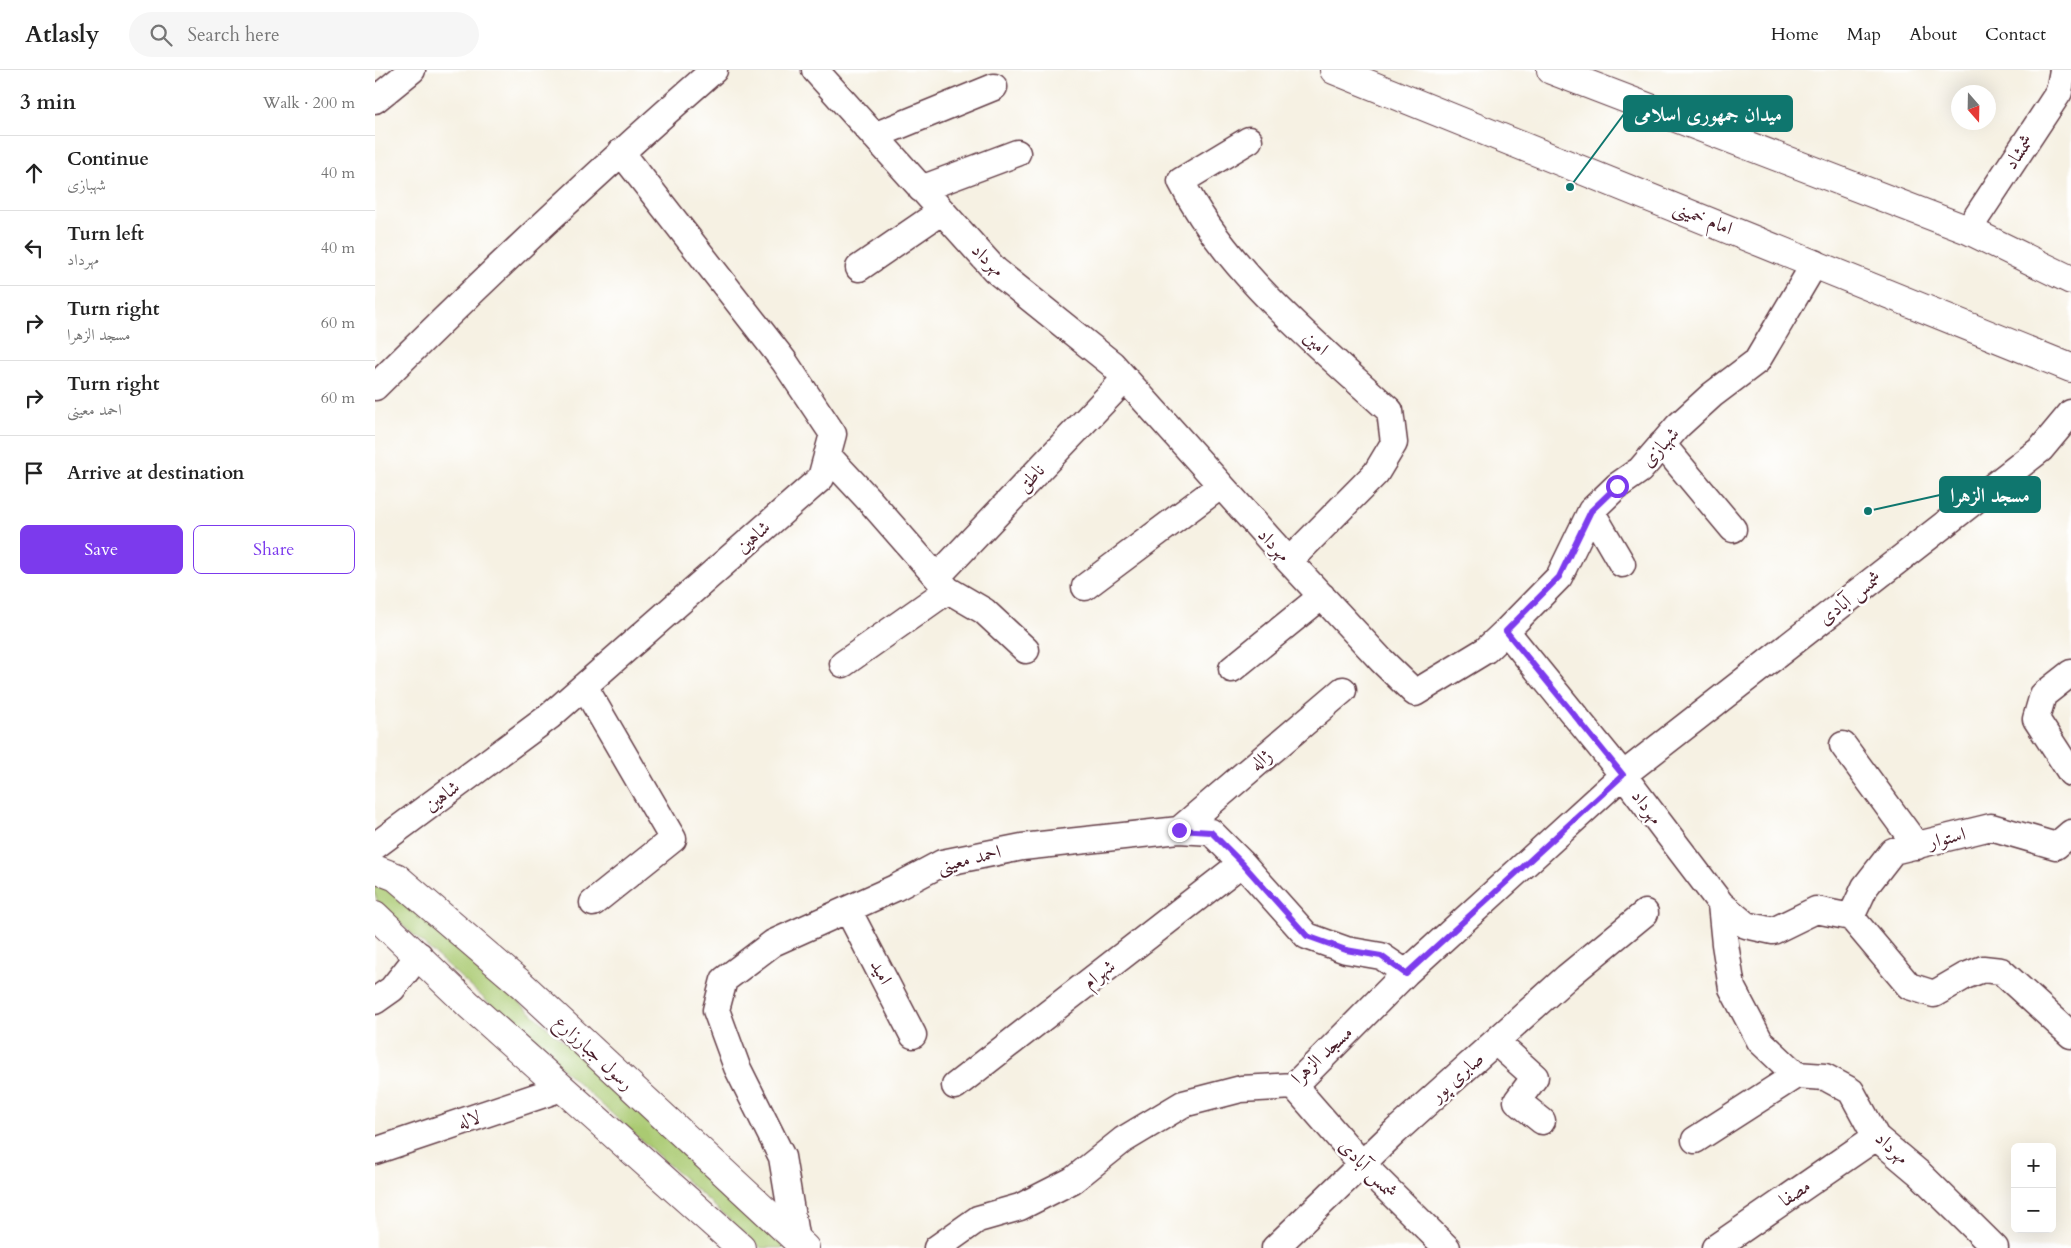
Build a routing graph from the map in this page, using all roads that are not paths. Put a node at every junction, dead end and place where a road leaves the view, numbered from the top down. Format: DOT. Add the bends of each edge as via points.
graph roads {
  1 [pos="411,70"];
  2 [pos="714,70"];
  3 [pos="815,70"];
  4 [pos="1334,70"];
  5 [pos="1551,70"];
  6 [pos="2063,70"];
  7 [pos="994,87"];
  8 [pos="375,100"];
  9 [pos="874,136"];
  10 [pos="1249,140"];
  11 [pos="621,152"];
  12 [pos="1017,153"];
  13 [pos="921,188"];
  14 [pos="942,211"];
  15 [pos="1967,230"];
  16 [pos="1815,264"];
  17 [pos="859,268"];
  18 [pos="2071,280"];
  19 [pos="2071,368"];
  20 [pos="1125,378"];
  21 [pos="375,387"];
  22 [pos="2071,413"];
  23 [pos="1662,444"];
  24 [pos="827,455"];
  25 [pos="1220,486"];
  26 [pos="1591,511"];
  27 [pos="1733,529"];
  28 [pos="1289,561"];
  29 [pos="1622,564"];
  30 [pos="942,584"];
  31 [pos="1085,588"];
  32 [pos="1322,596"];
  33 [pos="1506,631"];
  34 [pos="1026,650"];
  35 [pos="843,664"];
  36 [pos="1232,668"];
  37 [pos="2071,673"];
  38 [pos="584,686"];
  39 [pos="1343,690"];
  40 [pos="1843,745"];
  41 [pos="2071,773"];
  42 [pos="1623,775"];
  43 [pos="1179,830"];
  44 [pos="2071,833"];
  45 [pos="375,846"];
  46 [pos="1917,846"];
  47 [pos="1242,863"];
  48 [pos="375,869"];
  49 [pos="593,903"];
  50 [pos="1721,904"];
  51 [pos="848,910"];
  52 [pos="1645,913"];
  53 [pos="375,915"];
  54 [pos="1851,917"];
  55 [pos="419,955"];
  56 [pos="1406,974"];
  57 [pos="375,1001"];
  58 [pos="913,1035"];
  59 [pos="2071,1036"];
  60 [pos="1495,1042"];
  61 [pos="1796,1075"];
  62 [pos="955,1086"];
  63 [pos="1294,1086"];
  64 [pos="562,1088"];
  65 [pos="1542,1122"];
  66 [pos="1875,1137"];
  67 [pos="1695,1140"];
  68 [pos="375,1151"];
  69 [pos="1362,1164"];
  70 [pos="801,1244"];
  71 [pos="741,1248"];
  72 [pos="937,1248"];
  73 [pos="1275,1248"];
  74 [pos="1447,1248"];
  75 [pos="1715,1248"];
  76 [pos="1995,1248"];
  1 -- 8 [label="street"];
  2 -- 11 [label="street"];
  3 -- 9 [label="street, مهرداد"];
  4 -- 16 [label="main road, امام خمینی"];
  5 -- 15 [label="main road"];
  6 -- 15 [label="street, شمشاد" via="2059,92"];
  7 -- 9 [label="street"];
  9 -- 13 [label="street, مهرداد"];
  10 -- 28 [label="street, امین" via="1181,181 1195,210 1283,313 1390,411 1394,443 1376,473"];
  11 -- 21 [label="street"];
  11 -- 24 [label="street, شاهین" via="784,362 833,434"];
  12 -- 13 [label="street"];
  13 -- 14 [label="street, مهرداد"];
  14 -- 17 [label="street"];
  14 -- 20 [label="street, مهرداد" via="995,270"];
  15 -- 18 [label="main road"];
  16 -- 19 [label="main road, امام خمینی"];
  16 -- 23 [label="street, شهبازی" via="1757,361 1712,395"];
  20 -- 25 [label="street, مهرداد"];
  20 -- 30 [label="street, ناطق"];
  22 -- 42 [label="street, شمس آبادی" via="2041,449"];
  23 -- 26 [label="street, شهبازی" via="1640,470"];
  23 -- 27 [label="street"];
  24 -- 30 [label="street"];
  24 -- 38 [label="street, شاهین" via="821,478"];
  25 -- 28 [label="street, مهرداد"];
  25 -- 31 [label="street"];
  26 -- 29 [label="street"];
  26 -- 33 [label="street, شهبازی" via="1559,577"];
  28 -- 32 [label="street, مهرداد"];
  30 -- 34 [label="street" via="984,611"];
  30 -- 35 [label="street, ناطق"];
  32 -- 33 [label="street, مهرداد" via="1415,692 1486,650"];
  32 -- 36 [label="street"];
  33 -- 42 [label="street, مهرداد"];
  37 -- 41 [label="street" via="2043,695 2037,719"];
  38 -- 45 [label="street, شاهین" via="550,716"];
  38 -- 49 [label="street" via="673,839"];
  39 -- 43 [label="street, ژاله"];
  40 -- 46 [label="street"];
  42 -- 50 [label="street, مهرداد"];
  42 -- 56 [label="street, مسجد الزهرا"];
  43 -- 47 [label="street, احمد معینی" via="1211,832"];
  43 -- 51 [label="street, احمد معینی" via="1022,847 942,863"];
  44 -- 46 [label="street, استوار" via="2056,846 1991,827"];
  46 -- 54 [label="street, استوار" via="1893,851 1865,887"];
  47 -- 56 [label="street, احمد معینی" via="1307,936 1346,950 1381,956"];
  47 -- 62 [label="street, شهرام"];
  48 -- 70 [label="main road, رسول جبارزارع" via="396,877 521,984"];
  50 -- 54 [label="street, مهرداد" via="1746,925 1773,931 1816,910"];
  50 -- 61 [label="street, مهرداد" via="1732,988 1760,1041"];
  51 -- 58 [label="street, امید"];
  51 -- 70 [label="street, احمد معینی" via="773,943 724,980 716,1010 737,1067 782,1157"];
  52 -- 60 [label="street, صابری پور"];
  53 -- 55 [label="main road"];
  54 -- 59 [label="street" via="1909,986 1934,994 1983,969 2001,971"];
  55 -- 57 [label="street" via="392,989"];
  55 -- 64 [label="main road" via="469,1005"];
  56 -- 63 [label="street, مسجد الزهرا"];
  60 -- 65 [label="street" via="1535,1077 1517,1101"];
  60 -- 69 [label="street, صابری پور"];
  61 -- 66 [label="street, مهرداد" via="1825,1077 1851,1091"];
  61 -- 67 [label="street"];
  63 -- 69 [label="street, شمس آبادی"];
  63 -- 72 [label="street, مسجد الزهرا" via="1241,1089 1183,1104 1123,1140 1073,1180 1020,1207 978,1219"];
  64 -- 68 [label="street, لاله"];
  64 -- 71 [label="main road"];
  66 -- 75 [label="street, مصفا"];
  66 -- 76 [label="street, مهرداد" via="1920,1174"];
  69 -- 73 [label="street, صابری پور"];
  69 -- 74 [label="street, شمس آبادی"];
}
